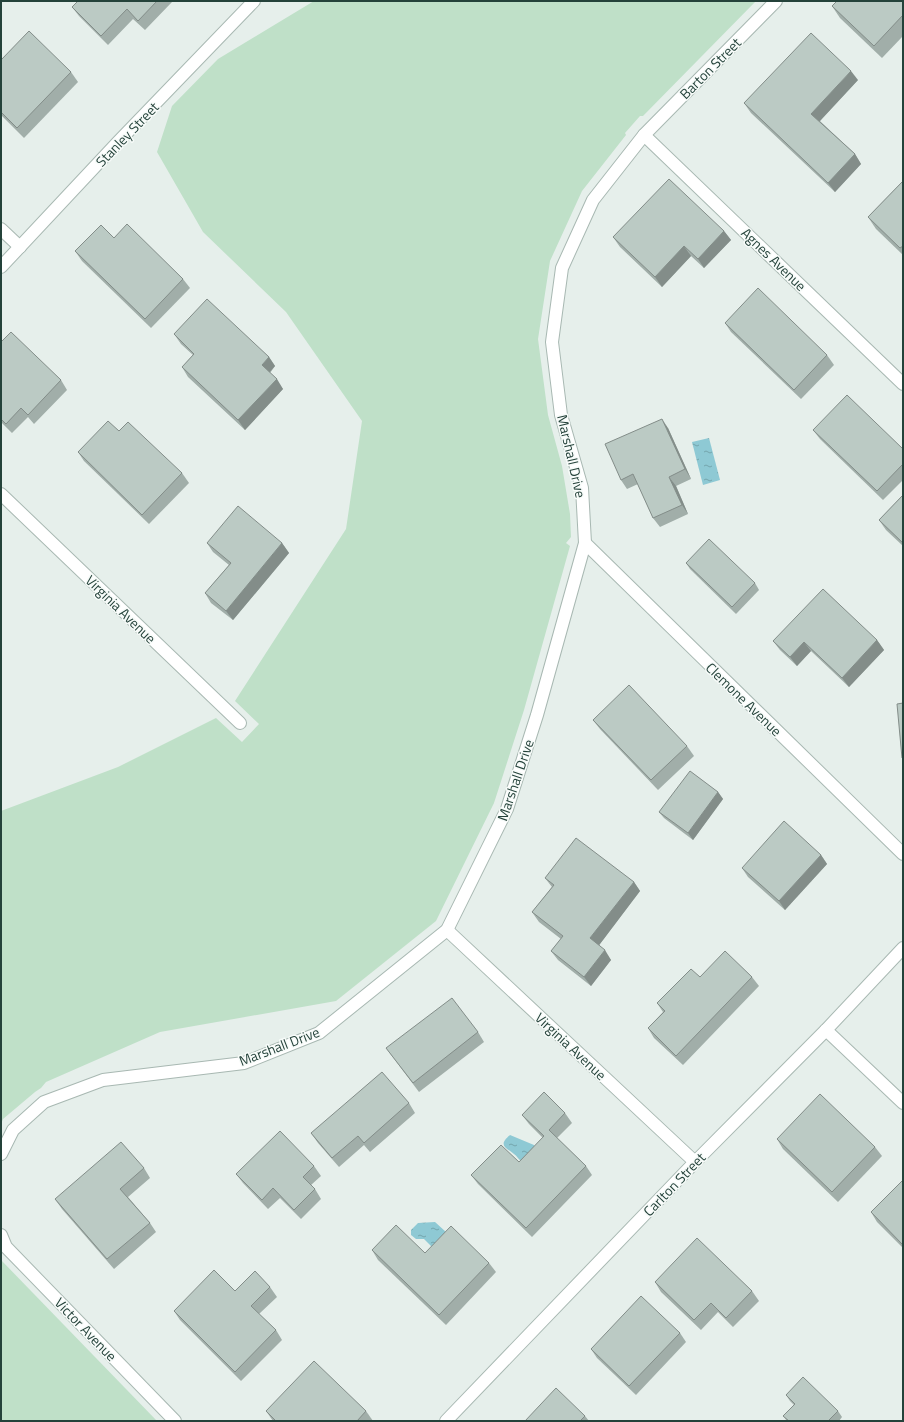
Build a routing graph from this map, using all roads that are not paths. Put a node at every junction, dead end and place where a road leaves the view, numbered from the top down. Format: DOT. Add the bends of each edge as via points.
graph roads {
  1 [pos="254,1"];
  2 [pos="776,1"];
  3 [pos="644,135"];
  4 [pos="1,229"];
  5 [pos="20,247"];
  6 [pos="1,267"];
  7 [pos="903,384"];
  8 [pos="1,494"];
  9 [pos="585,543"];
  10 [pos="240,723"];
  11 [pos="903,854"];
  12 [pos="447,930"];
  13 [pos="903,948"];
  14 [pos="826,1030"];
  15 [pos="903,1103"];
  16 [pos="1,1154"];
  17 [pos="695,1162"];
  18 [pos="1,1235"];
  19 [pos="175,1421"];
  20 [pos="446,1421"];
  1 -- 5 [label="street, Stanley Street"];
  2 -- 3 [label="street, Barton Street"];
  3 -- 7 [label="street, Agnes Avenue"];
  3 -- 9 [label="street, Marshall Drive" via="593,200 562,268 552,342 561,415 582,488"];
  4 -- 5 [label="street"];
  5 -- 6 [label="street, Stanley Street"];
  8 -- 10 [label="street, Virginia Avenue"];
  9 -- 11 [label="street, Clemone Avenue"];
  9 -- 12 [label="street, Marshall Drive" via="537,715 507,809"];
  12 -- 16 [label="street, Marshall Drive" via="319,1033 244,1063 103,1080 44,1102 13,1130"];
  12 -- 17 [label="street, Virginia Avenue"];
  13 -- 14 [label="street, Carlton Street"];
  14 -- 15 [label="street"];
  14 -- 17 [label="street, Carlton Street"];
  17 -- 20 [label="street, Carlton Street"];
  18 -- 19 [label="street, Victor Avenue" via="6,1247"];
}
